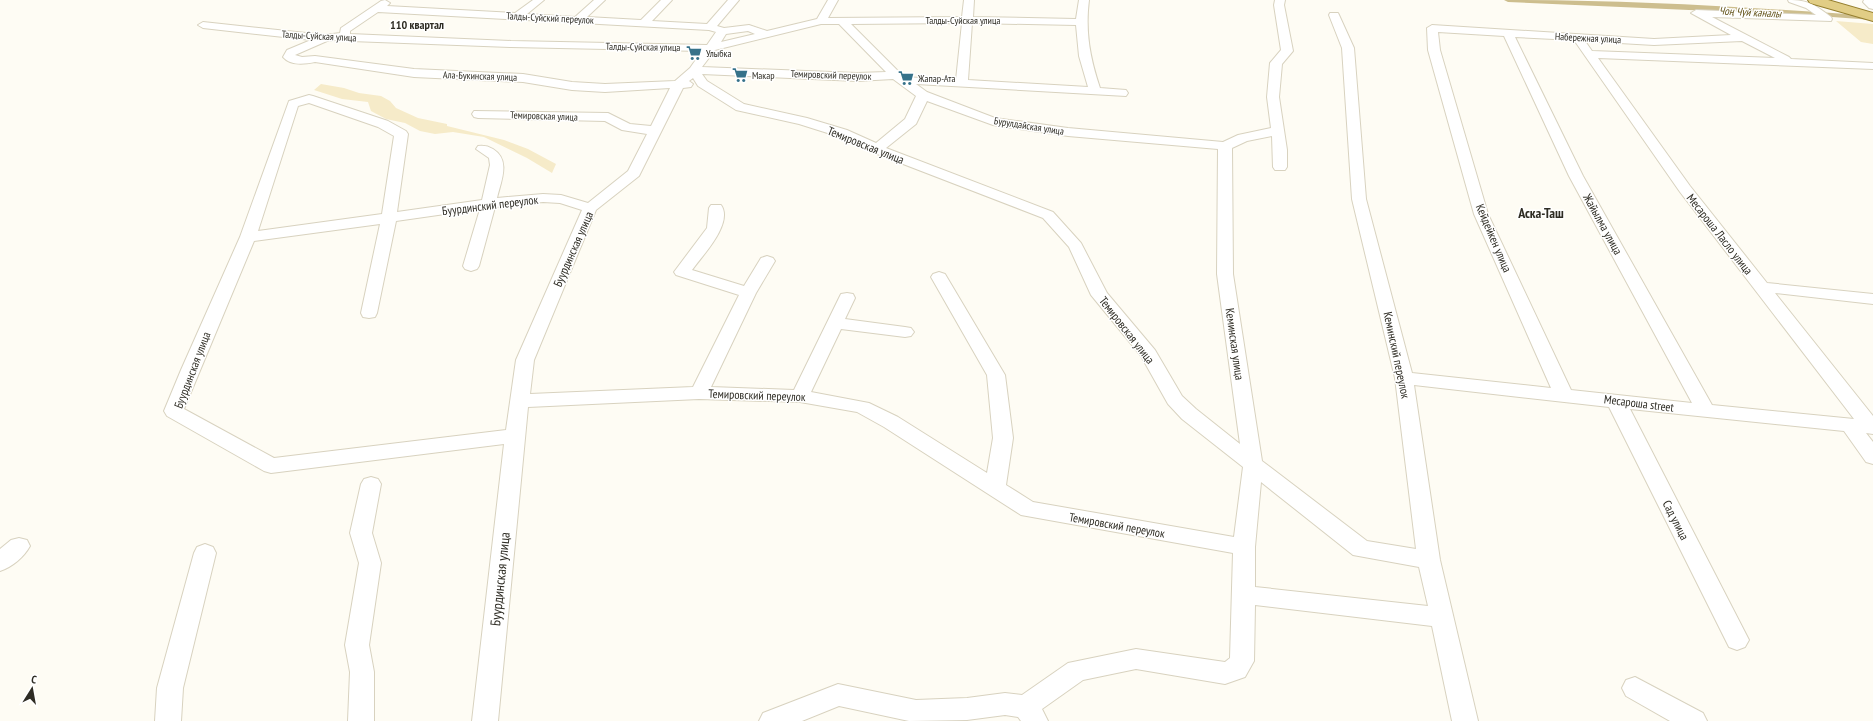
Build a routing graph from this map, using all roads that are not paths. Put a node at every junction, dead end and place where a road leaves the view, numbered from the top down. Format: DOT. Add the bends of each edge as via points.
graph roads {
  1 [pos="390,0"];
  2 [pos="539,0"];
  3 [pos="600,0"];
  4 [pos="667,0"];
  5 [pos="734,0"];
  6 [pos="833,0"];
  7 [pos="969,0"];
  8 [pos="1084,0"];
  9 [pos="1280,0"];
  10 [pos="1793,0"];
  11 [pos="1871,0"];
  12 [pos="1812,3"];
  13 [pos="1830,3"];
  14 [pos="466,4"];
  15 [pos="1873,6"];
  16 [pos="376,9"];
  17 [pos="453,13"];
  18 [pos="1873,13"];
  19 [pos="1334,15"];
  20 [pos="518,16"];
  21 [pos="1873,16"];
  22 [pos="544,18"];
  23 [pos="577,20"];
  24 [pos="967,20"];
  25 [pos="821,21"];
  26 [pos="842,21"];
  27 [pos="281,22"];
  28 [pos="1080,22"];
  29 [pos="644,23"];
  30 [pos="203,25"];
  31 [pos="533,27"];
  32 [pos="710,27"];
  33 [pos="1432,28"];
  34 [pos="231,29"];
  35 [pos="723,31"];
  36 [pos="1508,33"];
  37 [pos="522,35"];
  38 [pos="764,35"];
  39 [pos="345,36"];
  40 [pos="1577,37"];
  41 [pos="325,38"];
  42 [pos="1744,38"];
  43 [pos="512,44"];
  44 [pos="709,48"];
  45 [pos="1588,54"];
  46 [pos="1791,62"];
  47 [pos="1873,66"];
  48 [pos="698,76"];
  49 [pos="898,78"];
  50 [pos="962,83"];
  51 [pos="678,85"];
  52 [pos="1096,91"];
  53 [pos="1122,93"];
  54 [pos="923,95"];
  55 [pos="478,114"];
  56 [pos="655,131"];
  57 [pos="1276,131"];
  58 [pos="1225,146"];
  59 [pos="483,149"];
  60 [pos="877,149"];
  61 [pos="1280,167"];
  62 [pos="489,203"];
  63 [pos="590,208"];
  64 [pos="716,208"];
  65 [pos="389,218"];
  66 [pos="248,237"];
  67 [pos="767,261"];
  68 [pos="471,266"];
  69 [pos="939,277"];
  70 [pos="1761,287"];
  71 [pos="748,294"];
  72 [pos="847,298"];
  73 [pos="1873,299"];
  74 [pos="369,313"];
  75 [pos="835,323"];
  76 [pos="905,332"];
  77 [pos="1404,378"];
  78 [pos="699,393"];
  79 [pos="1564,395"];
  80 [pos="800,396"];
  81 [pos="519,401"];
  82 [pos="1616,401"];
  83 [pos="1706,411"];
  84 [pos="1849,424"];
  85 [pos="1872,426"];
  86 [pos="515,436"];
  87 [pos="1873,457"];
  88 [pos="1253,465"];
  89 [pos="371,484"];
  90 [pos="996,488"];
  91 [pos="19,546"];
  92 [pos="1244,547"];
  93 [pos="205,553"];
  94 [pos="1429,560"];
  95 [pos="0,562"];
  96 [pos="1244,595"];
  97 [pos="1442,617"];
  98 [pos="1737,640"];
  99 [pos="1635,688"];
  100 [pos="1030,714"];
  101 [pos="168,721"];
  102 [pos="361,721"];
  103 [pos="485,721"];
  104 [pos="772,721"];
  105 [pos="1465,721"];
  106 [pos="1694,721"];
  1 -- 16 [label="street"];
  2 -- 20 [label="street"];
  3 -- 23 [label="street"];
  4 -- 29 [label="street"];
  5 -- 32 [label="street"];
  6 -- 25 [label="street"];
  7 -- 24 [label="street"];
  8 -- 28 [label="street"];
  9 -- 57 [label="street" via="1288,51 1276,63 1273,97"];
  10 -- 12 [label="street"];
  11 -- 15 [label="street" via="1868,2"];
  12 -- 13 [label="main road"];
  12 -- 42 [label="street" via="1827,19 1696,13"];
  13 -- 18 [label="main road"];
  13 -- 21 [label="main road"];
  14 -- 17 [label="street"];
  16 -- 17 [label="street, Талды-Суйский переулок"];
  16 -- 39 [label="street" via="345,30"];
  17 -- 20 [label="street, Талды-Суйский переулок"];
  19 -- 77 [label="street, Кеминский переулок" via="1348,48 1359,199"];
  20 -- 22 [label="street, Талды-Суйский переулок"];
  22 -- 23 [label="street, Талды-Суйский переулок"];
  22 -- 31 [label="street"];
  23 -- 29 [label="street, Талды-Суйский переулок"];
  24 -- 26 [label="street, Талды-Суйская улица"];
  24 -- 28 [label="street, Талды-Суйская улица"];
  24 -- 50 [label="street"];
  25 -- 26 [label="street, Талды-Суйская улица"];
  25 -- 38 [label="street, Талды-Суйская улица"];
  26 -- 49 [label="street, Бурулдайская улица"];
  27 -- 34 [label="street" via="254,22"];
  28 -- 52 [label="street" via="1082,55"];
  29 -- 32 [label="street, Талды-Суйский переулок"];
  30 -- 34 [label="street, Талды-Суйская улица"];
  32 -- 35 [label="street, Талды-Суйский переулок"];
  33 -- 36 [label="street, Набережная улица"];
  33 -- 79 [label="street, Кейдейкен улица" via="1434,50 1481,214"];
  34 -- 41 [label="street, Талды-Суйская улица"];
  35 -- 38 [label="street" via="749,28"];
  35 -- 44 [label="street, Буурдинская улица"];
  36 -- 40 [label="street, Набережная улица"];
  36 -- 83 [label="street, Жайылма улица" via="1576,176"];
  37 -- 43 [label="street"];
  38 -- 44 [label="street, Талды-Суйская улица"];
  39 -- 41 [label="street, Талды-Суйская улица"];
  39 -- 43 [label="street, Талды-Суйская улица"];
  40 -- 42 [label="street, Набережная улица" via="1654,42"];
  40 -- 45 [label="street, Месароша Ласло улица"];
  41 -- 51 [label="street, Ала-Букинская улица" via="291,52 289,57 301,61 315,59 414,73 524,78 572,86 605,88"];
  42 -- 46 [label="street"];
  43 -- 44 [label="street, Талды-Суйская улица"];
  44 -- 48 [label="street, Буурдинская улица"];
  45 -- 46 [label="street, Набережная улица"];
  45 -- 70 [label="street, Месароша Ласло улица" via="1685,189"];
  46 -- 47 [label="street, Набережная улица"];
  48 -- 49 [label="street, Темировский переулок"];
  48 -- 51 [label="street, Буурдинская улица"];
  48 -- 60 [label="street, Темировская улица" via="740,107 836,131"];
  49 -- 50 [label="street"];
  49 -- 54 [label="street, Бурулдайская улица"];
  50 -- 52 [label="street"];
  51 -- 56 [label="street, Буурдинская улица"];
  52 -- 53 [label="street"];
  54 -- 58 [label="street, Бурулдайская улица" via="993,121 1068,132"];
  54 -- 60 [label="street" via="911,121"];
  55 -- 56 [label="street, Темировская улица" via="608,117 627,127"];
  56 -- 63 [label="street, Буурдинская улица" via="634,174"];
  57 -- 58 [label="street" via="1243,138"];
  57 -- 61 [label="street"];
  58 -- 88 [label="street, Кеминская улица" via="1225,274"];
  59 -- 62 [label="street" via="494,156 497,165"];
  60 -- 88 [label="street, Темировская улица" via="1048,215 1076,246 1099,295 1149,354 1175,400"];
  62 -- 63 [label="street, Буурдинский переулок" via="543,198 561,199"];
  62 -- 65 [label="street, Буурдинский переулок"];
  62 -- 68 [label="street"];
  63 -- 81 [label="street, Буурдинская улица" via="525,360"];
  64 -- 71 [label="street" via="715,228 682,272"];
  65 -- 66 [label="street, Буурдинский переулок"];
  65 -- 66 [label="street, Буурдинская улица" via="401,134 383,124 309,100 293,104"];
  65 -- 74 [label="street"];
  66 -- 86 [label="street, Буурдинская улица" via="174,411 271,466"];
  67 -- 71 [label="street"];
  69 -- 90 [label="street" via="996,375 1003,438"];
  70 -- 73 [label="street"];
  70 -- 85 [label="street, Месароша Ласло улица"];
  71 -- 78 [label="street"];
  72 -- 75 [label="street"];
  75 -- 76 [label="street"];
  75 -- 80 [label="street"];
  77 -- 79 [label="street, Месароша street"];
  77 -- 94 [label="street, Кеминский переулок"];
  78 -- 80 [label="street, Темировский переулок"];
  78 -- 81 [label="street, Темировский переулок"];
  79 -- 82 [label="street, Месароша street"];
  80 -- 90 [label="street, Темировский переулок" via="862,407 891,422"];
  81 -- 86 [label="street, Буурдинская улица"];
  82 -- 83 [label="street, Месароша street"];
  82 -- 98 [label="street, Сад улица"];
  83 -- 84 [label="street, Месароша street"];
  84 -- 85 [label="street, Месароша street"];
  84 -- 87 [label="street"];
  86 -- 103 [label="street, Буурдинская улица"];
  88 -- 92 [label="street, Кеминская улица"];
  88 -- 94 [label="street, Темировская улица" via="1361,549"];
  89 -- 102 [label="street" via="361,533 370,563 357,645 362,672"];
  90 -- 92 [label="street, Темировский переулок" via="1028,509"];
  91 -- 95 [label="street"];
  92 -- 96 [label="street, Кеминская улица"];
  93 -- 101 [label="street" via="170,688"];
  94 -- 97 [label="street, Кеминский переулок"];
  96 -- 97 [label="street"];
  96 -- 100 [label="street, Кеминская улица" via="1242,661 1236,669 1225,673 1136,659 1078,671 1040,695"];
  97 -- 105 [label="street, Кеминский переулок"];
  99 -- 106 [label="street"];
  100 -- 104 [label="street" via="1005,704 967,709 916,711 838,696"];
}
